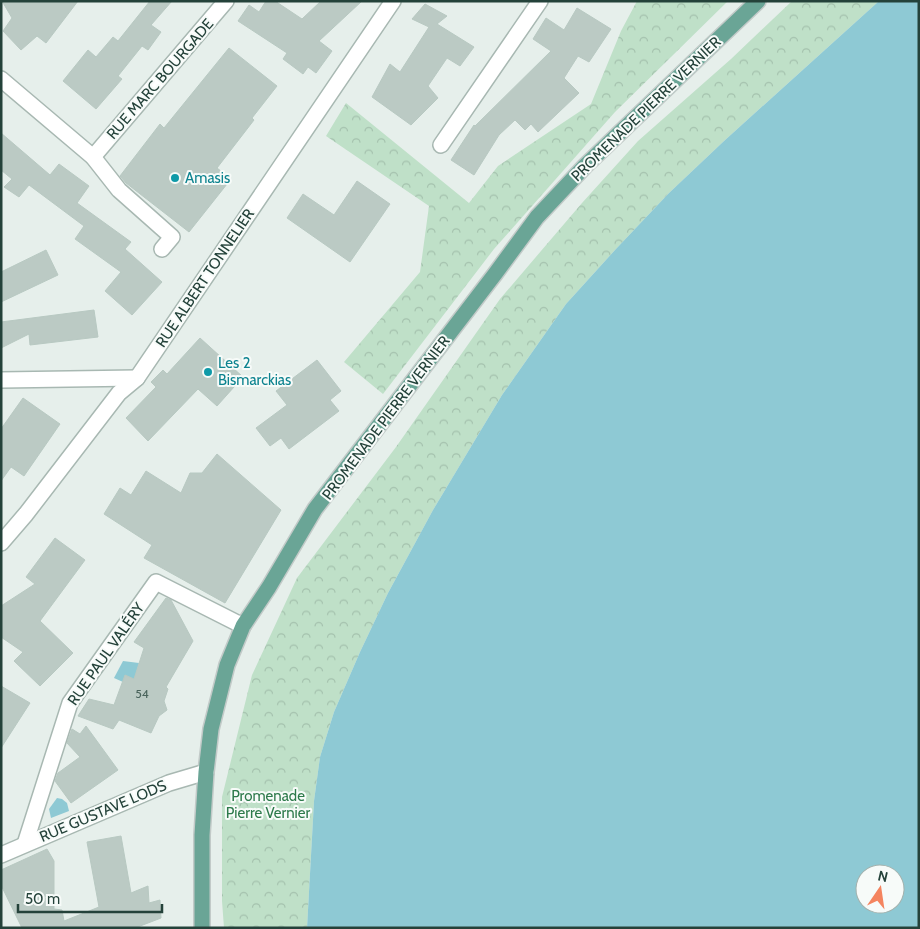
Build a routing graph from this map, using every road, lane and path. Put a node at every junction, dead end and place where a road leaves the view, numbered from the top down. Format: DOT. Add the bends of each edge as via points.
graph roads {
  1 [pos="226,1"];
  2 [pos="394,1"];
  3 [pos="540,1"];
  4 [pos="758,1"];
  5 [pos="1,79"];
  6 [pos="441,145"];
  7 [pos="93,156"];
  8 [pos="162,249"];
  9 [pos="137,378"];
  10 [pos="1,380"];
  11 [pos="1,543"];
  12 [pos="243,626"];
  13 [pos="206,772"];
  14 [pos="25,844"];
  15 [pos="1,855"];
  16 [pos="202,928"];
  1 -- 7 [label="street, RUE MARC BOURGADE"];
  2 -- 9 [label="street, RUE ALBERT TONNELIER"];
  3 -- 6 [label="street"];
  4 -- 12 [label="main road, PROMENADE PIERRE VERNIER" via="584,166 537,217 315,509"];
  5 -- 7 [label="street"];
  7 -- 8 [label="street" via="119,190 172,236"];
  9 -- 10 [label="street"];
  9 -- 11 [label="street, RUE ALBERT TONNELIER" via="119,393"];
  12 -- 13 [label="main road, PROMENADE PIERRE VERNIER" via="227,665 211,730"];
  12 -- 14 [label="street, RUE PAUL VALÉRY" via="156,582 70,702"];
  13 -- 14 [label="street, RUE GUSTAVE LODS" via="169,783"];
  13 -- 16 [label="main road, PROMENADE PIERRE VERNIER"];
  14 -- 15 [label="street, RUE GUSTAVE LODS"];
}
